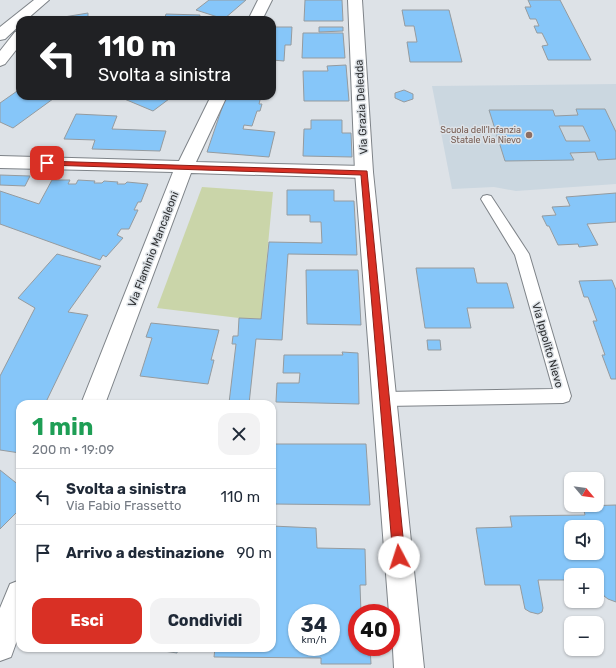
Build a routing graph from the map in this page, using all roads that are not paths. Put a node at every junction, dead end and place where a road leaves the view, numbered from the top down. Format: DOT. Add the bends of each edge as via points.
graph roads {
  1 [pos="42,0"];
  2 [pos="54,0"];
  3 [pos="265,0"];
  4 [pos="355,0"];
  5 [pos="22,16"];
  6 [pos="34,16"];
  7 [pos="257,16"];
  8 [pos="16,21"];
  9 [pos="0,36"];
  10 [pos="16,40"];
  11 [pos="0,61"];
  12 [pos="217,100"];
  13 [pos="0,162"];
  14 [pos="184,168"];
  15 [pos="364,172"];
  16 [pos="487,199"];
  17 [pos="385,399"];
  18 [pos="95,400"];
  19 [pos="16,604"];
  20 [pos="0,646"];
  21 [pos="409,668"];
  1 -- 5 [label="street"];
  2 -- 6 [label="street"];
  3 -- 7 [label="street"];
  4 -- 15 [label="street, Via Grazia Deledda"];
  8 -- 9 [label="street"];
  10 -- 11 [label="street"];
  12 -- 14 [label="street, Via Flaminio Mancaleoni"];
  13 -- 14 [label="street"];
  14 -- 15 [label="street"];
  14 -- 18 [label="street, Via Flaminio Mancaleoni"];
  15 -- 17 [label="street, Via Grazia Deledda"];
  16 -- 17 [label="lane, Via Ippolito Nievo" via="522,254 563,396"];
  17 -- 21 [label="street, Via Grazia Deledda"];
  19 -- 20 [label="street"];
}
